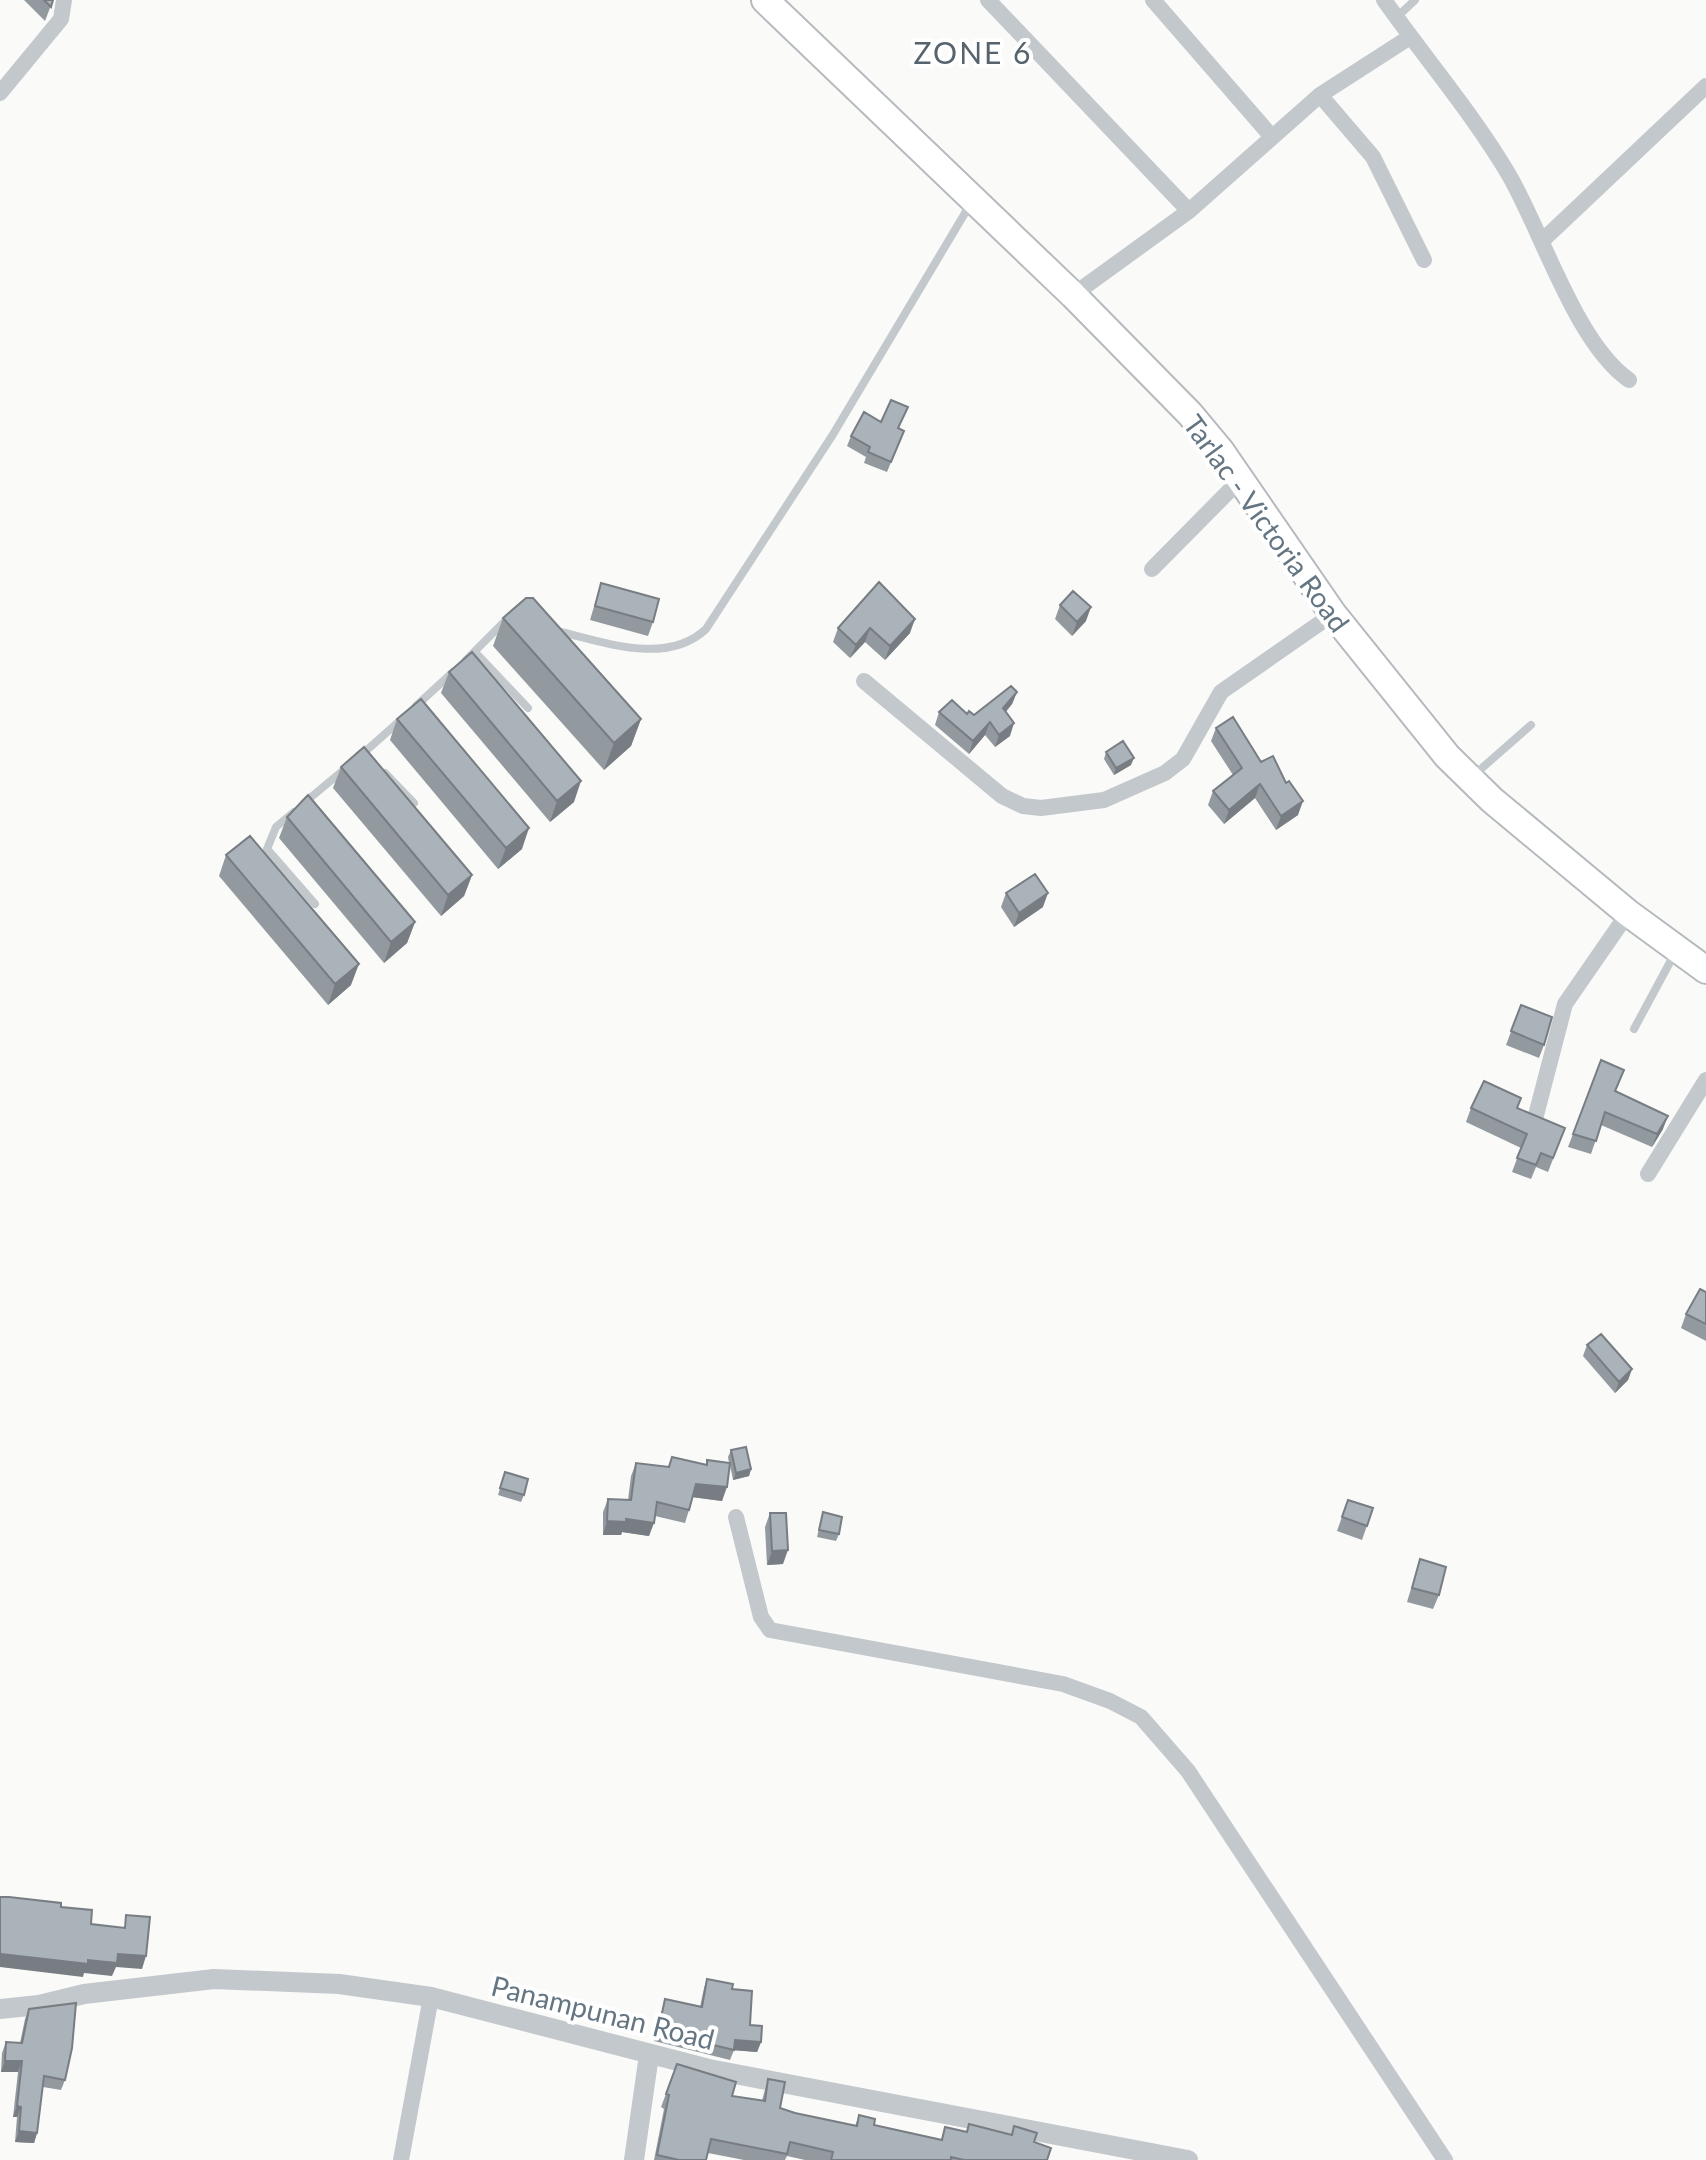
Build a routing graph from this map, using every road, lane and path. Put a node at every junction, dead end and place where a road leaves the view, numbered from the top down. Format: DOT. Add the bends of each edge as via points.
graph roads {
  1 [pos="64,0"];
  2 [pos="765,0"];
  3 [pos="988,0"];
  4 [pos="1153,0"];
  5 [pos="1384,0"];
  6 [pos="1415,0"];
  7 [pos="1396,17"];
  8 [pos="1410,37"];
  9 [pos="1706,86"];
  10 [pos="0,93"];
  11 [pos="1320,95"];
  12 [pos="1272,137"];
  13 [pos="973,199"];
  14 [pos="1189,211"];
  15 [pos="1543,240"];
  16 [pos="1424,260"];
  17 [pos="1073,295"];
  18 [pos="1629,380"];
  19 [pos="1240,480"];
  20 [pos="1152,569"];
  21 [pos="1333,614"];
  22 [pos="518,616"];
  23 [pos="545,625"];
  24 [pos="475,652"];
  25 [pos="864,681"];
  26 [pos="528,708"];
  27 [pos="1531,725"];
  28 [pos="365,752"];
  29 [pos="1470,778"];
  30 [pos="414,803"];
  31 [pos="315,904"];
  32 [pos="1628,913"];
  33 [pos="1676,951"];
  34 [pos="1706,970"];
  35 [pos="1634,1029"];
  36 [pos="1706,1080"];
  37 [pos="1535,1119"];
  38 [pos="1648,1174"];
  39 [pos="736,1517"];
  40 [pos="431,1997"];
  41 [pos="0,2009"];
  42 [pos="649,2055"];
  43 [pos="401,2160"];
  44 [pos="634,2160"];
  45 [pos="1188,2160"];
  46 [pos="1445,2160"];
  1 -- 10 [label="street" via="61,19"];
  2 -- 13 [label="main road, Tarlac - Victoria Road"];
  3 -- 14 [label="street"];
  4 -- 12 [label="street"];
  5 -- 7 [label="street"];
  6 -- 7 [label="lane"];
  7 -- 8 [label="street"];
  8 -- 11 [label="street"];
  8 -- 15 [label="street" via="1507,173"];
  9 -- 15 [label="street"];
  11 -- 12 [label="street"];
  11 -- 16 [label="street" via="1373,157"];
  12 -- 14 [label="street"];
  13 -- 17 [label="main road, Tarlac - Victoria Road"];
  13 -- 23 [label="lane" via="832,436 706,629 691,643 673,649 618,646"];
  14 -- 17 [label="street"];
  15 -- 18 [label="street" via="1592,345"];
  17 -- 19 [label="main road, Tarlac - Victoria Road" via="1190,414"];
  19 -- 20 [label="street"];
  19 -- 21 [label="main road, Tarlac - Victoria Road"];
  21 -- 25 [label="street" via="1221,692 1183,759 1165,773 1104,800 1041,808 1002,796"];
  21 -- 29 [label="main road, Tarlac - Victoria Road" via="1410,714"];
  22 -- 24 [label="lane" via="506,620"];
  24 -- 26 [label="lane"];
  24 -- 28 [label="lane"];
  27 -- 29 [label="lane"];
  28 -- 30 [label="lane"];
  28 -- 31 [label="lane" via="269,838 267,849 275,861"];
  29 -- 32 [label="main road, Tarlac - Victoria Road"];
  32 -- 33 [label="main road, Tarlac - Victoria Road"];
  32 -- 37 [label="street" via="1565,1004"];
  33 -- 34 [label="main road, Tarlac - Victoria Road"];
  33 -- 35 [label="lane"];
  36 -- 38 [label="street"];
  39 -- 46 [label="street" via="761,1617 770,1630 1063,1684 1141,1717 1188,1771"];
  40 -- 41 [label="street, Panampunan Road" via="339,1984 214,1979"];
  40 -- 42 [label="street, Panampunan Road"];
  40 -- 43 [label="street"];
  42 -- 44 [label="street"];
  42 -- 45 [label="street, Panampunan Road"];
}
